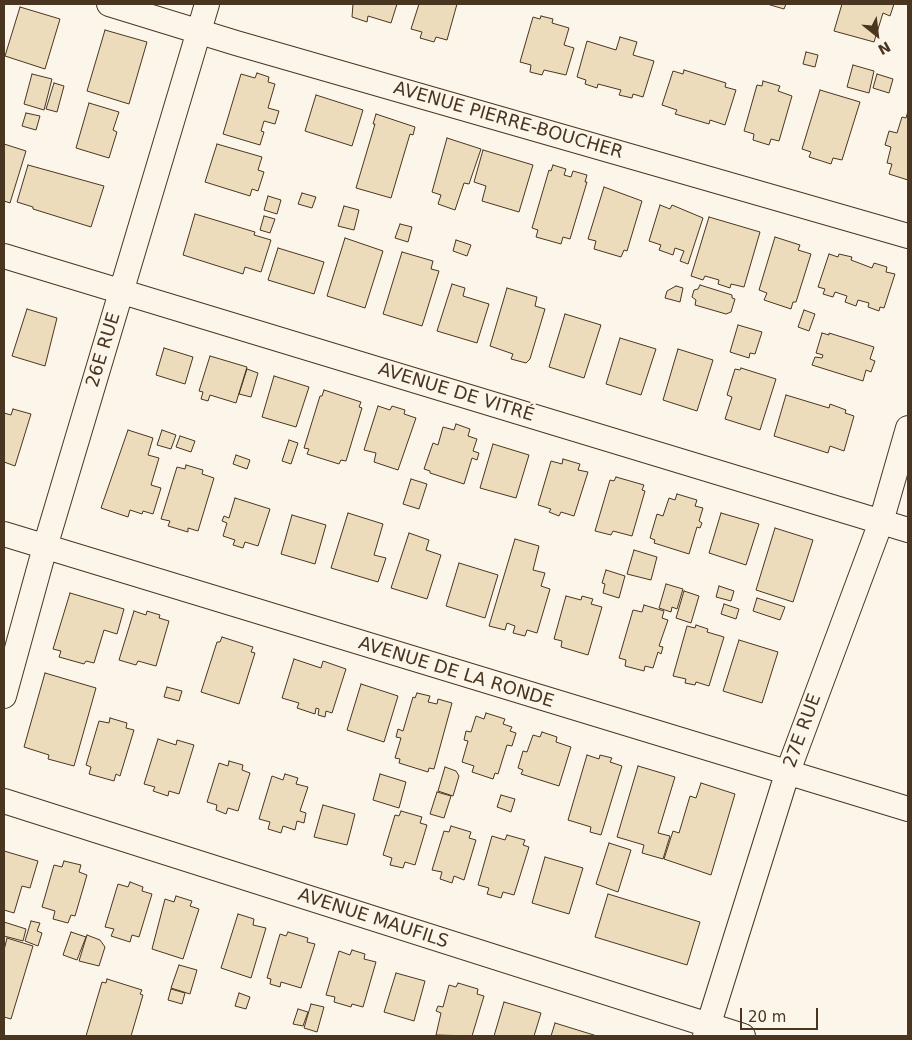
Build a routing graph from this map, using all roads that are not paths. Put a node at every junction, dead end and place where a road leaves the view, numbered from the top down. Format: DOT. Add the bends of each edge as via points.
graph roads {
  1 [pos="109,4"];
  2 [pos="207,4"];
  3 [pos="198,31"];
  4 [pos="908,236"];
  5 [pos="4,256"];
  6 [pos="122,292"];
  7 [pos="908,428"];
  8 [pos="880,522"];
  9 [pos="908,530"];
  10 [pos="4,534"];
  11 [pos="45,547"];
  12 [pos="4,696"];
  13 [pos="787,774"];
  14 [pos="4,801"];
  15 [pos="908,809"];
  16 [pos="707,1031"];
  17 [pos="743,1036"];
  1 -- 3 [label="street, AVENUE PIERRE-BOUCHER"];
  2 -- 3 [label="street, 26E RUE"];
  3 -- 4 [label="street, AVENUE PIERRE-BOUCHER"];
  3 -- 6 [label="street, 26E RUE"];
  5 -- 6 [label="street, AVENUE DE VITRÉ"];
  6 -- 8 [label="street, AVENUE DE VITRÉ"];
  6 -- 11 [label="street, 26E RUE"];
  7 -- 8 [label="street, 27E RUE"];
  8 -- 9 [label="street, AVENUE DE VITRÉ"];
  8 -- 13 [label="street, 27E RUE"];
  10 -- 11 [label="street, AVENUE DE LA RONDE"];
  11 -- 12 [label="street, 26E RUE"];
  11 -- 13 [label="street, AVENUE DE LA RONDE"];
  13 -- 15 [label="street, AVENUE DE LA RONDE"];
  13 -- 16 [label="street, 27E RUE"];
  14 -- 16 [label="street, AVENUE MAUFILS"];
  16 -- 17 [label="street, AVENUE MAUFILS"];
}
